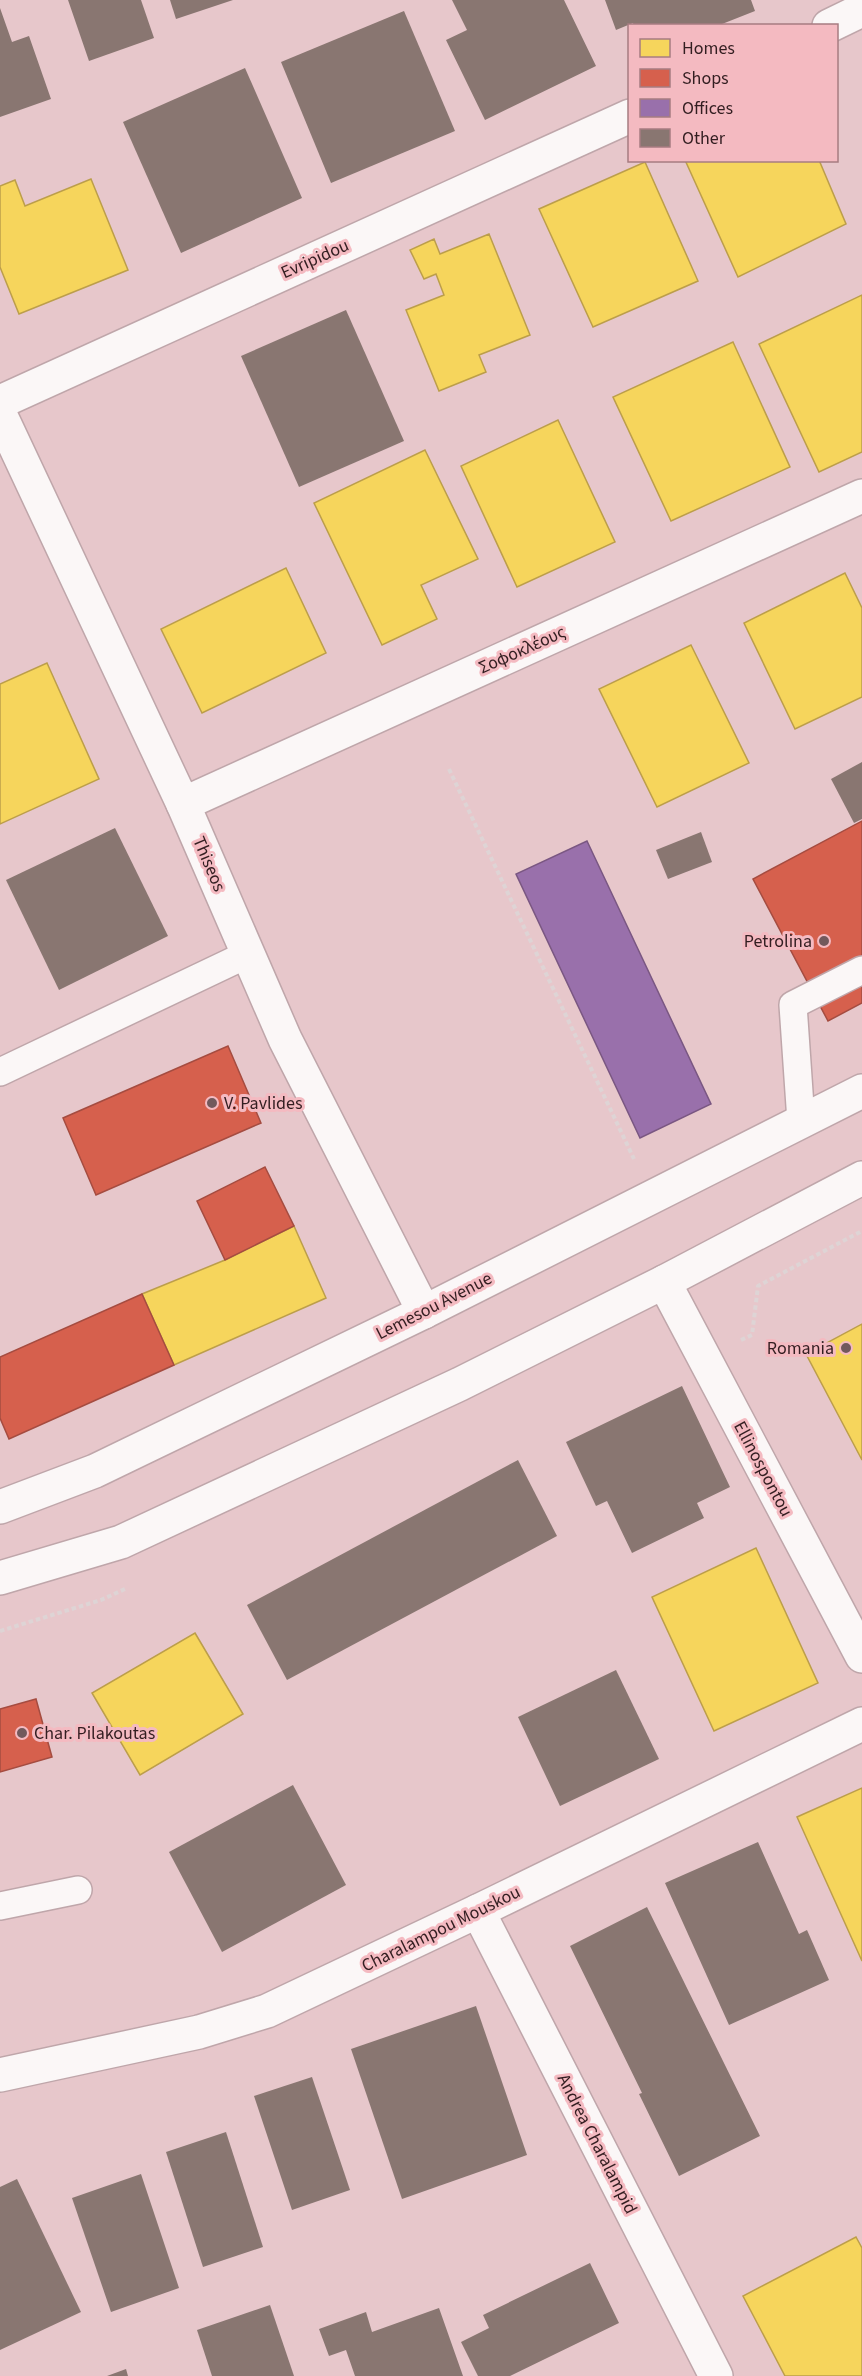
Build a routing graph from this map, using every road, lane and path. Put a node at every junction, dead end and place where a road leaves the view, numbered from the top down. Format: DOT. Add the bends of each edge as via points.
graph roads {
  1 [pos="862,10"];
  2 [pos="833,24"];
  3 [pos="628,117"];
  4 [pos="0,402"];
  5 [pos="0,414"];
  6 [pos="862,496"];
  7 [pos="449,769"];
  8 [pos="183,804"];
  9 [pos="248,954"];
  10 [pos="862,970"];
  11 [pos="0,1072"];
  12 [pos="862,1091"];
  13 [pos="801,1121"];
  14 [pos="862,1178"];
  15 [pos="652,1195"];
  16 [pos="664,1282"];
  17 [pos="424,1312"];
  18 [pos="95,1471"];
  19 [pos="0,1487"];
  20 [pos="0,1507"];
  21 [pos="0,1578"];
  22 [pos="862,1656"];
  23 [pos="862,1724"];
  24 [pos="78,1890"];
  25 [pos="0,1906"];
  26 [pos="478,1911"];
  27 [pos="0,2075"];
  28 [pos="714,2375"];
  1 -- 2 [label="street"];
  3 -- 4 [label="street, Evripidou"];
  5 -- 8 [label="street, Thiseos"];
  6 -- 8 [label="street, Σοφοκλέους"];
  7 -- 15 [label="path"];
  8 -- 9 [label="street, Thiseos"];
  9 -- 11 [label="lane"];
  9 -- 17 [label="street, Thiseos" via="285,1039"];
  10 -- 13 [label="lane" via="792,1005"];
  12 -- 13 [label="street, Lemesou Avenue"];
  13 -- 15 [label="street, Lemesou Avenue"];
  14 -- 16 [label="street"];
  15 -- 17 [label="street, Lemesou Avenue"];
  16 -- 21 [label="street" via="460,1384 121,1542"];
  16 -- 22 [label="street, Ellinospontou"];
  17 -- 18 [label="street, Lemesou Avenue"];
  18 -- 19 [label="street"];
  18 -- 20 [label="street, Lemesou Avenue"];
  23 -- 26 [label="street, Charalampou Mouskou"];
  24 -- 25 [label="lane"];
  26 -- 27 [label="street, Charalampou Mouskou" via="267,2011 199,2032"];
  26 -- 28 [label="street, Andrea Charalampid"];
}
